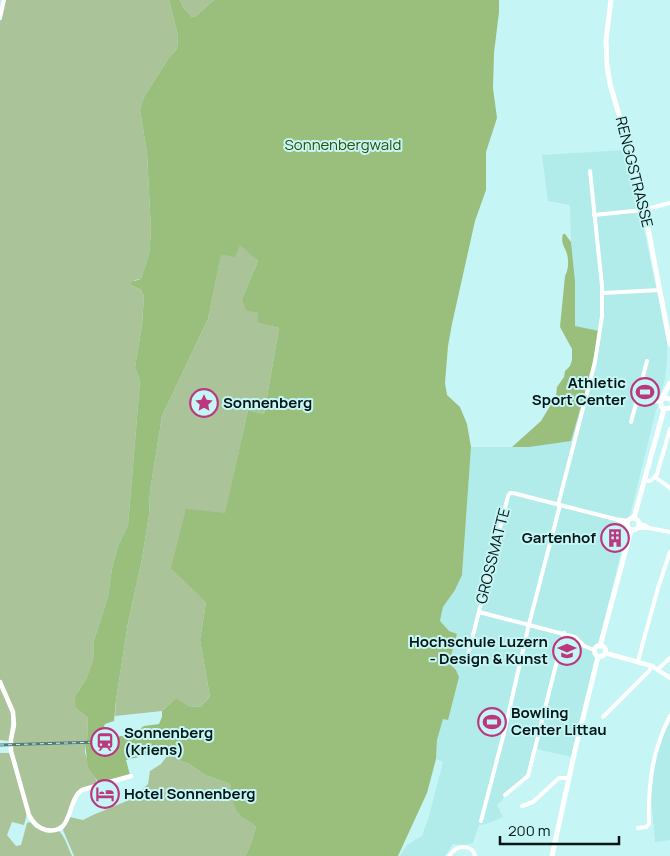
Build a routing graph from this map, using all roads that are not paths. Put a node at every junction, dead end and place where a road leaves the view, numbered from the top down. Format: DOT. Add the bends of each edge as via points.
graph roads {
  1 [pos="4,0"];
  2 [pos="611,0"];
  3 [pos="0,18"];
  4 [pos="590,171"];
  5 [pos="670,203"];
  6 [pos="644,209"];
  7 [pos="594,215"];
  8 [pos="660,290"];
  9 [pos="603,292"];
  10 [pos="668,318"];
  11 [pos="670,344"];
  12 [pos="647,361"];
  13 [pos="670,382"];
  14 [pos="670,394"];
  15 [pos="670,399"];
  16 [pos="659,400"];
  17 [pos="667,408"];
  18 [pos="631,422"];
  19 [pos="670,429"];
  20 [pos="655,477"];
  21 [pos="644,480"];
  22 [pos="670,488"];
  23 [pos="559,505"];
  24 [pos="637,523"];
  25 [pos="629,525"];
  26 [pos="670,532"];
  27 [pos="670,552"];
  28 [pos="479,612"];
  29 [pos="529,624"];
  30 [pos="564,633"];
  31 [pos="600,646"];
  32 [pos="594,650"];
  33 [pos="605,653"];
  34 [pos="598,657"];
  35 [pos="670,658"];
  36 [pos="638,661"];
  37 [pos="466,663"];
  38 [pos="652,666"];
  39 [pos="658,669"];
  40 [pos="670,678"];
  41 [pos="0,682"];
  42 [pos="670,716"];
  43 [pos="603,717"];
  44 [pos="131,776"];
  45 [pos="569,778"];
  46 [pos="505,795"];
  47 [pos="522,806"];
  48 [pos="481,821"];
  49 [pos="638,828"];
  50 [pos="449,856"];
  51 [pos="475,856"];
  52 [pos="552,856"];
  1 -- 3 [label="street"];
  2 -- 6 [label="main road, RENGGSTRASSE" via="606,40 607,65"];
  4 -- 7 [label="street"];
  5 -- 6 [label="street"];
  6 -- 7 [label="street"];
  6 -- 8 [label="main road, RENGGSTRASSE"];
  7 -- 9 [label="street"];
  8 -- 9 [label="street"];
  8 -- 10 [label="main road, RENGGSTRASSE"];
  9 -- 23 [label="street" via="595,362"];
  10 -- 11 [label="main road, RENGGSTRASSE"];
  12 -- 18 [label="street"];
  13 -- 14 [label="main road"];
  13 -- 16 [label="main road"];
  15 -- 16 [label="main road"];
  16 -- 17 [label="main road" via="661,406"];
  17 -- 21 [label="main road"];
  19 -- 20 [label="street"];
  20 -- 21 [label="street" via="650,481"];
  20 -- 22 [label="street"];
  21 -- 24 [label="main road"];
  23 -- 25 [label="street, GROSSMATTE"];
  23 -- 28 [label="street, GROSSMATTE" via="510,493"];
  23 -- 29 [label="street"];
  24 -- 25 [label="main road" via="631,518"];
  24 -- 25 [label="main road" via="635,530"];
  24 -- 26 [label="street"];
  25 -- 31 [label="main road"];
  27 -- 36 [label="street"];
  28 -- 29 [label="street, GROSSMATTE"];
  28 -- 37 [label="street, GROSSMATTE"];
  29 -- 30 [label="street, GROSSMATTE"];
  29 -- 48 [label="street"];
  30 -- 32 [label="street, GROSSMATTE" via="575,636 584,646"];
  30 -- 46 [label="street" via="528,776"];
  31 -- 32 [label="main road"];
  31 -- 33 [label="main road"];
  32 -- 34 [label="main road"];
  33 -- 34 [label="main road"];
  33 -- 36 [label="street"];
  34 -- 45 [label="main road"];
  35 -- 39 [label="street"];
  36 -- 38 [label="street"];
  38 -- 39 [label="street"];
  38 -- 43 [label="street"];
  39 -- 40 [label="street"];
  41 -- 44 [label="street" via="13,712 10,751 29,815 36,825 44,830 58,829 65,823 75,797 82,790"];
  42 -- 49 [label="street" via="651,769 649,824"];
  45 -- 47 [label="street" via="559,778 533,802"];
  45 -- 52 [label="main road"];
  50 -- 51 [label="street" via="457,848 473,850"];
}
